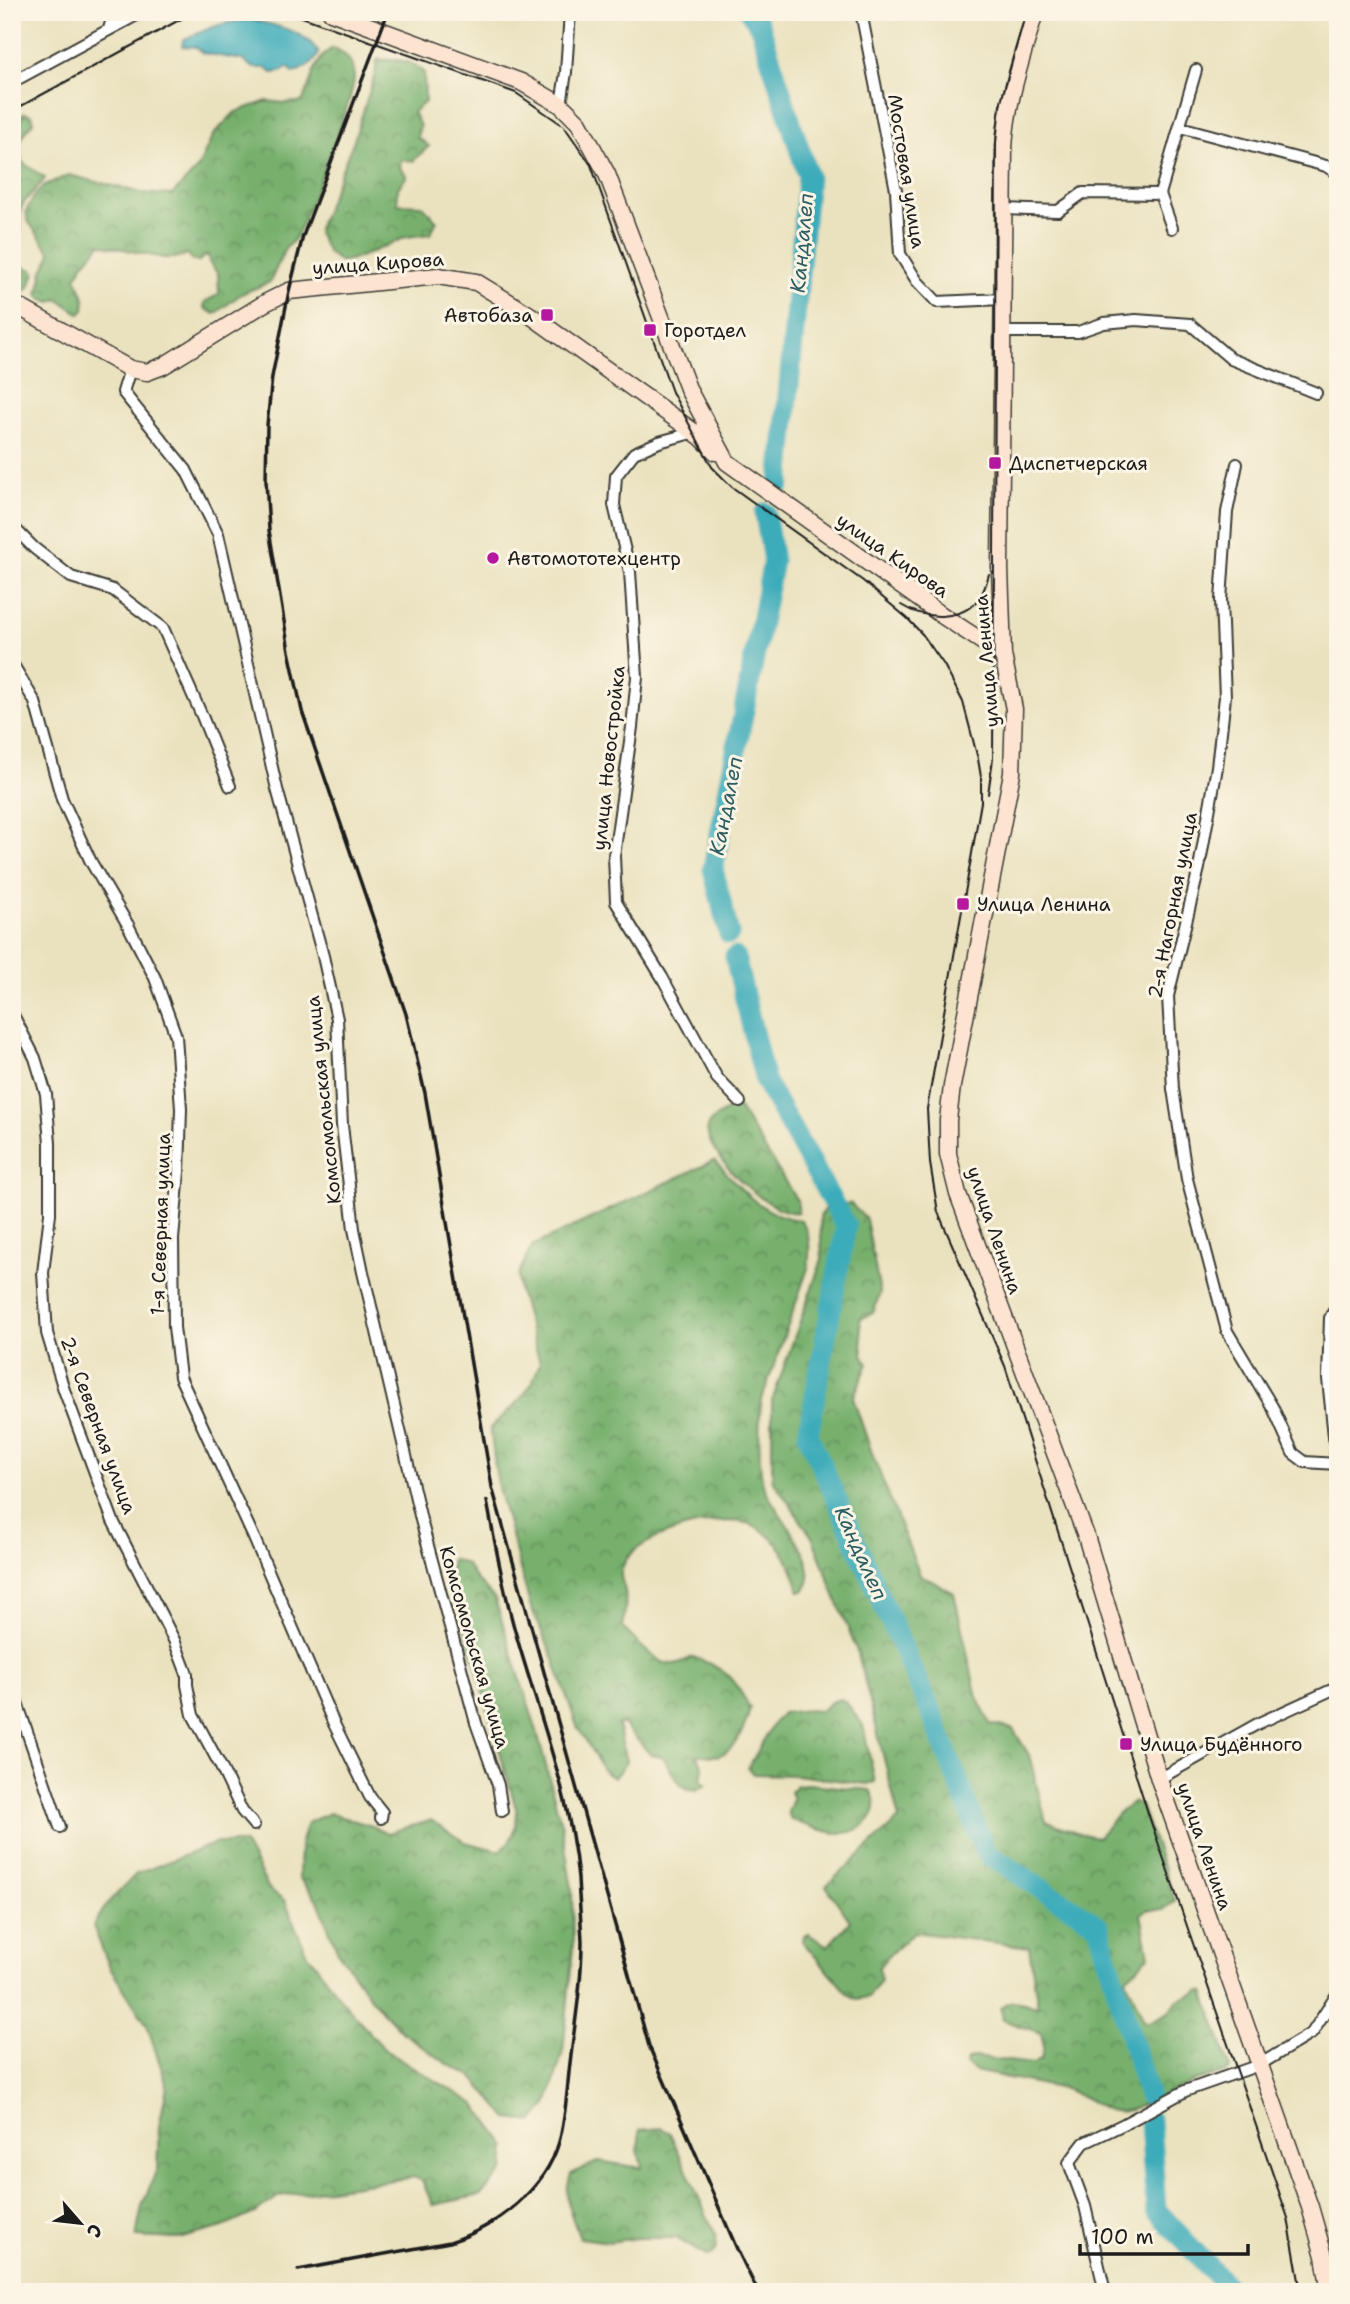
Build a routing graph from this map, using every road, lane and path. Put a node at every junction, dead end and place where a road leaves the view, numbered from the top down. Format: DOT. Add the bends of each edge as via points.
graph roads {
  1 [pos="114,12"];
  2 [pos="142,12"];
  3 [pos="331,12"];
  4 [pos="570,12"];
  5 [pos="861,12"];
  6 [pos="1035,12"];
  7 [pos="109,29"];
  8 [pos="1196,70"];
  9 [pos="12,82"];
  10 [pos="561,105"];
  11 [pos="1180,127"];
  12 [pos="1338,174"];
  13 [pos="1160,194"];
  14 [pos="1003,209"];
  15 [pos="1172,228"];
  16 [pos="1003,299"];
  17 [pos="12,303"];
  18 [pos="1003,332"];
  19 [pos="130,369"];
  20 [pos="1316,394"];
  21 [pos="695,432"];
  22 [pos="727,462"];
  23 [pos="1237,464"];
  24 [pos="12,526"];
  25 [pos="1003,655"];
  26 [pos="12,663"];
  27 [pos="230,786"];
  28 [pos="12,1013"];
  29 [pos="740,1102"];
  30 [pos="1338,1304"];
  31 [pos="1337,1470"];
  32 [pos="1338,1687"];
  33 [pos="12,1688"];
  34 [pos="1160,1779"];
  35 [pos="502,1811"];
  36 [pos="381,1818"];
  37 [pos="254,1825"];
  38 [pos="60,1827"];
  39 [pos="1338,1993"];
  40 [pos="1259,2065"];
  41 [pos="1105,2292"];
  42 [pos="1330,2292"];
  1 -- 7 [label="street"];
  2 -- 7 [label="street"];
  3 -- 10 [label="main road, улица Кирова" via="521,82"];
  4 -- 10 [label="street"];
  5 -- 16 [label="street, Мостовая улица" via="896,190 900,254 937,302"];
  6 -- 14 [label="main road, улица Ленина" via="1005,124"];
  7 -- 9 [label="street"];
  8 -- 11 [label="street"];
  10 -- 22 [label="main road, улица Кирова" via="579,123 607,174 689,391"];
  11 -- 12 [label="street" via="1326,166"];
  11 -- 13 [label="street"];
  13 -- 14 [label="street" via="1083,193 1058,211"];
  13 -- 15 [label="street"];
  14 -- 16 [label="main road, улица Ленина"];
  16 -- 18 [label="main road, улица Ленина"];
  17 -- 19 [label="main road"];
  18 -- 20 [label="street" via="1079,332 1104,323 1136,320 1190,324 1231,359"];
  18 -- 25 [label="main road, улица Ленина"];
  19 -- 21 [label="main road, улица Кирова" via="147,372 163,366 289,291 438,276 476,282"];
  19 -- 35 [label="street, Комсомольская улица" via="122,392 186,470 218,534 337,1019 342,1125 363,1272 418,1508"];
  21 -- 22 [label="main road, улица Кирова"];
  21 -- 29 [label="street, улица Новостройка" via="634,453 616,477 614,505 630,572 636,677 614,856 615,902 717,1078"];
  22 -- 25 [label="main road, улица Кирова"];
  23 -- 31 [label="street, 2-я Нагорная улица" via="1227,512 1221,600 1225,697 1217,767 1199,868 1168,996 1173,1089 1187,1179 1227,1331 1273,1408 1293,1452 1305,1462"];
  24 -- 27 [label="street" via="71,577 113,590 163,628"];
  25 -- 34 [label="main road, улица Ленина" via="1014,709 1012,773 952,1086 948,1154 975,1244 1086,1536"];
  26 -- 36 [label="street, 1-я Северная улица" via="35,702 62,799 155,978 176,1036 181,1109 173,1302 180,1377 334,1724 382,1812"];
  28 -- 37 [label="street, 2-я Северная улица" via="35,1058 46,1094 50,1214 43,1273 50,1345 113,1521 174,1640 187,1674 193,1715 242,1811"];
  30 -- 31 [label="street" via="1330,1318 1328,1380"];
  32 -- 34 [label="street" via="1259,1723"];
  33 -- 38 [label="street"];
  34 -- 40 [label="main road, улица Ленина"];
  39 -- 40 [label="street" via="1312,2033"];
  40 -- 41 [label="street" via="1185,2091 1084,2143 1069,2163 1085,2206"];
  40 -- 42 [label="main road, улица Ленина" via="1310,2207"];
}
